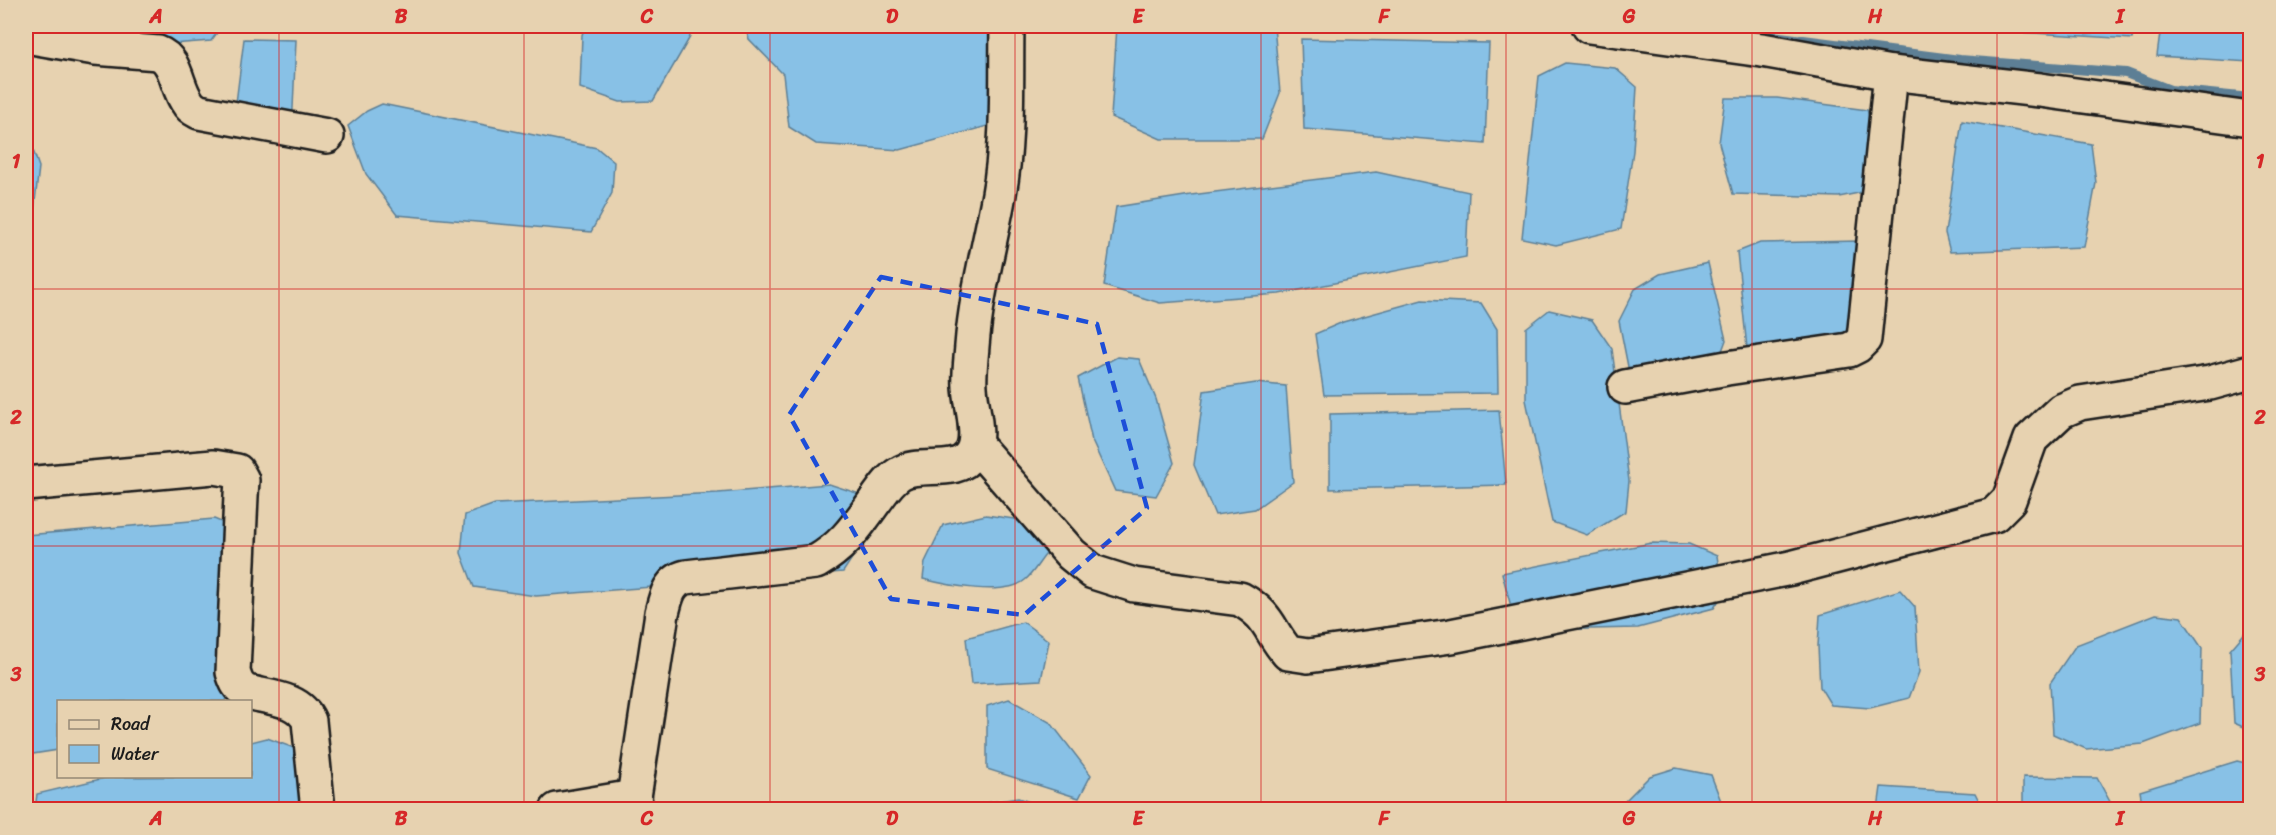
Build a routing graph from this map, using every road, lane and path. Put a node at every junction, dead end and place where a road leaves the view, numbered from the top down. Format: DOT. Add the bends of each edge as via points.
graph roads {
  1 [pos="1007,26"];
  2 [pos="1589,26"];
  3 [pos="26,36"];
  4 [pos="1891,73"];
  5 [pos="2250,119"];
  6 [pos="327,136"];
  7 [pos="2250,372"];
  8 [pos="1625,387"];
  9 [pos="976,445"];
  10 [pos="26,484"];
  11 [pos="635,803"];
  12 [pos="318,810"];
  13 [pos="557,810"];
  1 -- 9 [label="street" via="1004,154 973,343 970,385"];
  2 -- 4 [label="street"];
  3 -- 6 [label="street" via="95,48 158,53 170,63 188,104 199,112"];
  4 -- 5 [label="street"];
  4 -- 8 [label="street" via="1864,339 1849,350"];
  7 -- 9 [label="street" via="2210,383 2080,403 2061,411 2031,439 2009,500 1994,515 1791,568 1451,636 1308,656 1288,653 1268,621 1240,599 1134,585 1093,572 1071,554"];
  9 -- 11 [label="street" via="969,457 952,466 913,468 900,473 834,552 816,562 686,577 674,583 662,613"];
  10 -- 12 [label="street" via="213,467 237,471 242,480 233,672 241,689 297,704 305,711"];
  11 -- 13 [label="street"];
}
